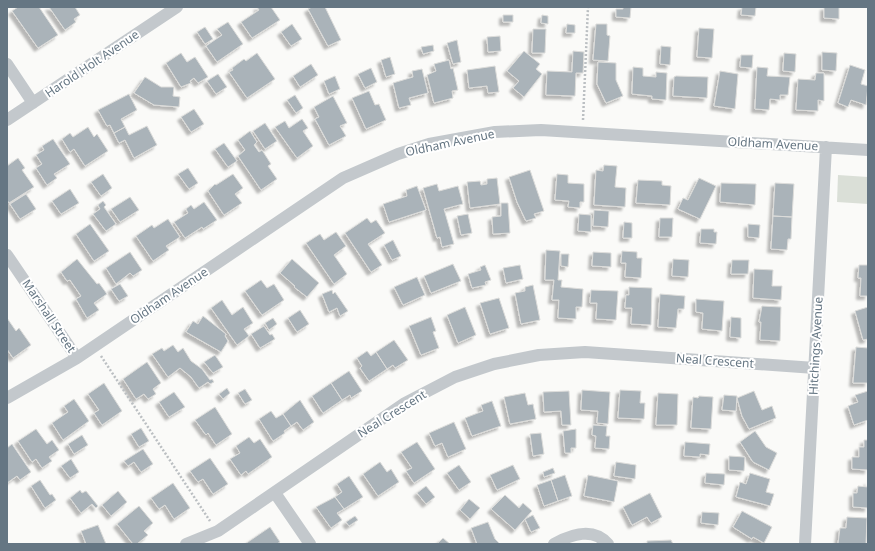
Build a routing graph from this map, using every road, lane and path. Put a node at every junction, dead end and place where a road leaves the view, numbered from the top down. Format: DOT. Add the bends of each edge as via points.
graph roads {
  1 [pos="177,7"];
  2 [pos="588,7"];
  3 [pos="7,64"];
  4 [pos="32,103"];
  5 [pos="7,120"];
  6 [pos="583,133"];
  7 [pos="826,148"];
  8 [pos="868,150"];
  9 [pos="7,255"];
  10 [pos="95,346"];
  11 [pos="77,358"];
  12 [pos="815,368"];
  13 [pos="7,398"];
  14 [pos="276,493"];
  15 [pos="218,531"];
  16 [pos="186,544"];
  17 [pos="310,544"];
  18 [pos="554,544"];
  19 [pos="608,544"];
  20 [pos="805,544"];
  1 -- 4 [label="street, Harold Holt Avenue"];
  2 -- 6 [label="path"];
  3 -- 4 [label="street"];
  4 -- 5 [label="street, Harold Holt Avenue"];
  6 -- 7 [label="street, Oldham Avenue"];
  6 -- 10 [label="street, Oldham Avenue" via="541,130 495,132 429,144 371,164 343,178"];
  7 -- 8 [label="street, Oldham Avenue"];
  7 -- 12 [label="street, Hitchings Avenue"];
  9 -- 11 [label="street, Marshall Street"];
  10 -- 11 [label="street, Oldham Avenue"];
  10 -- 15 [label="path"];
  11 -- 13 [label="street, Oldham Avenue"];
  12 -- 14 [label="street, Neal Crescent" via="585,352 539,355 494,364 455,377 405,403"];
  12 -- 20 [label="street, Hitchings Avenue"];
  14 -- 15 [label="street, Neal Crescent"];
  14 -- 17 [label="street"];
  15 -- 16 [label="street, Neal Crescent"];
  18 -- 19 [label="street" via="586,533 603,538"];
}
